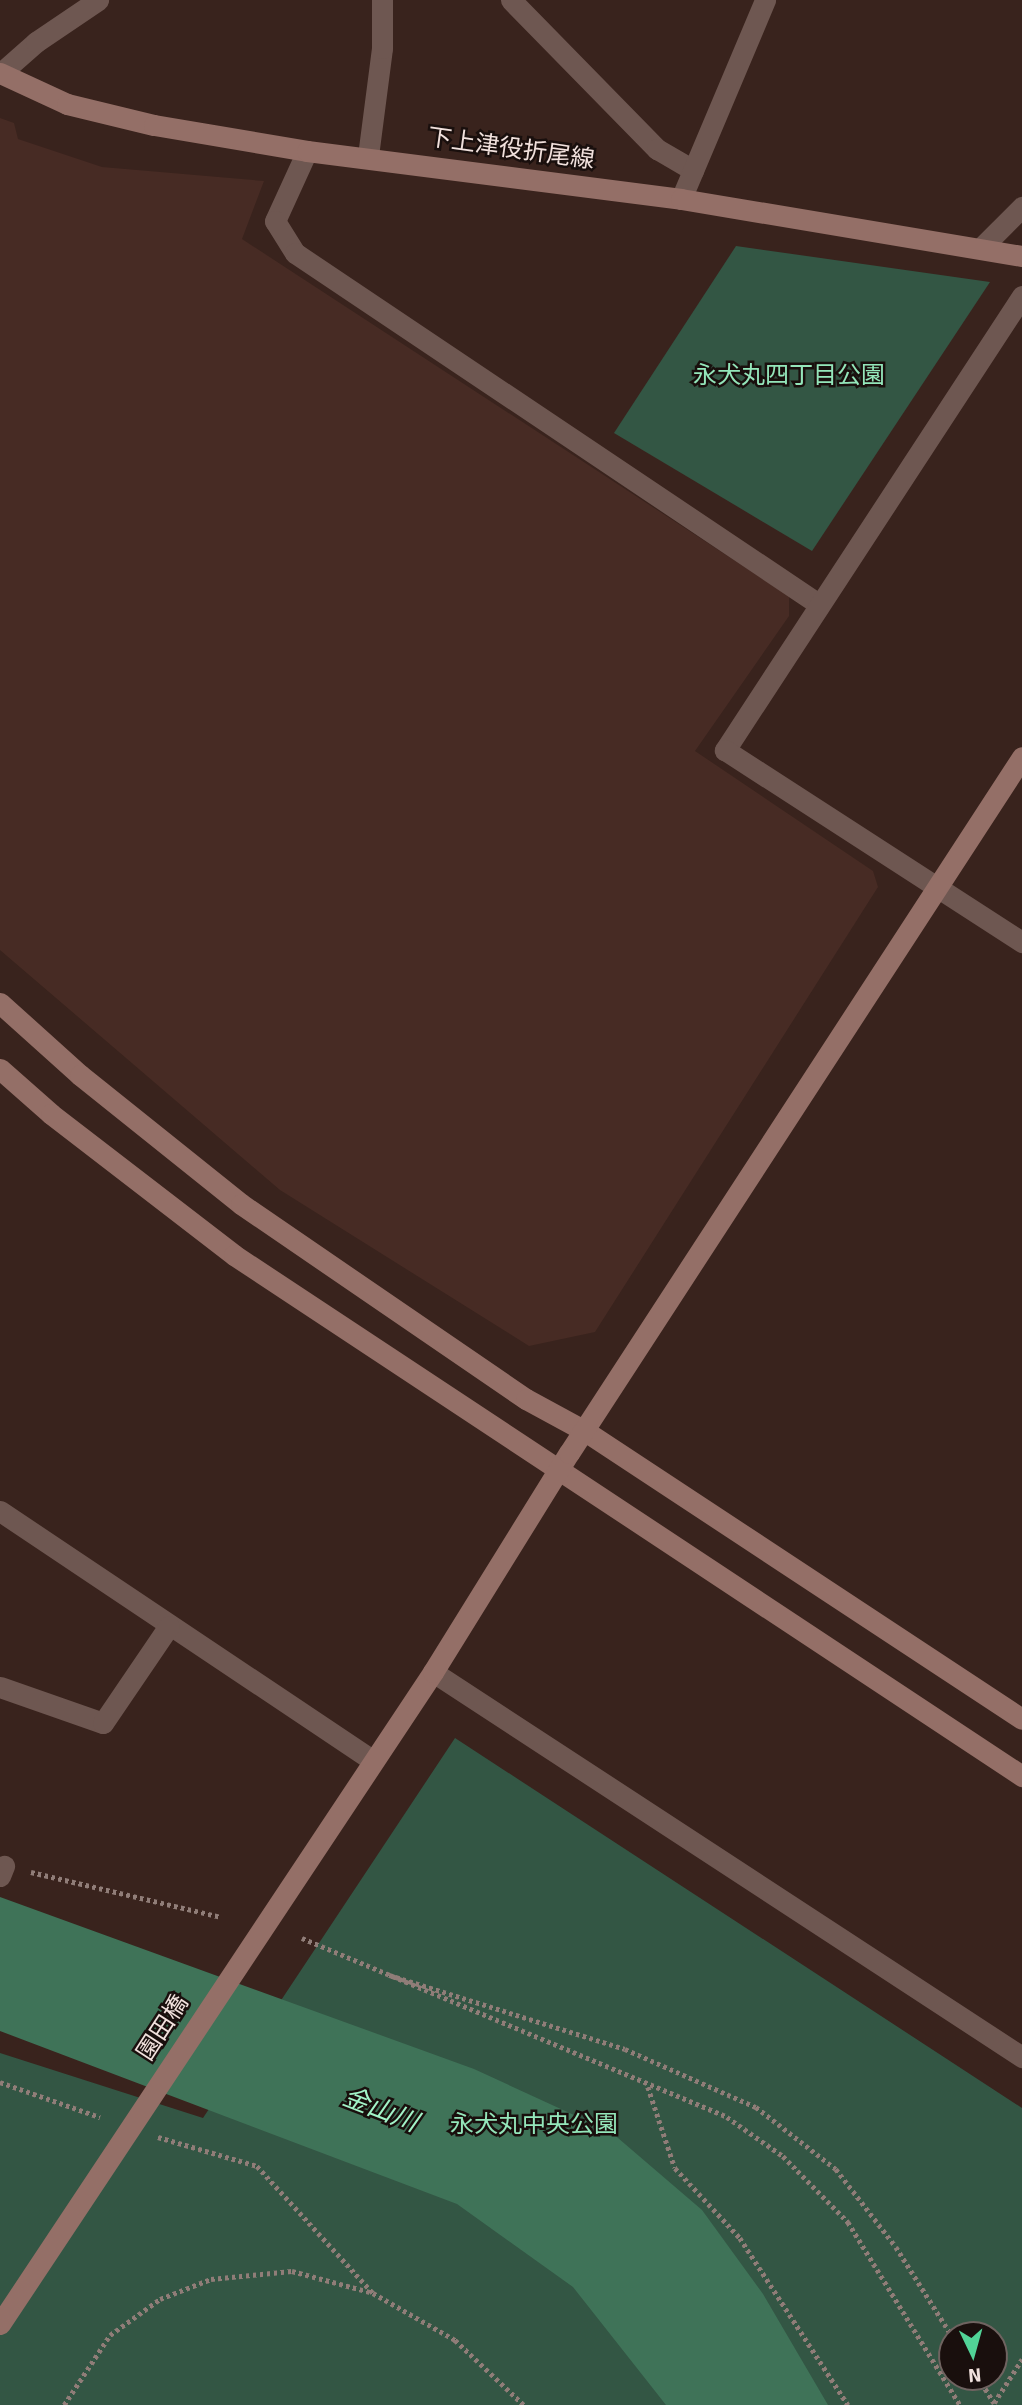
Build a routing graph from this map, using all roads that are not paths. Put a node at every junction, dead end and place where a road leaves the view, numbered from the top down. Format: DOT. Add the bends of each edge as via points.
graph roads {
  1 [pos="98,0"];
  2 [pos="382,0"];
  3 [pos="511,0"];
  4 [pos="765,0"];
  5 [pos="0,73"];
  6 [pos="307,150"];
  7 [pos="368,156"];
  8 [pos="693,170"];
  9 [pos="681,199"];
  10 [pos="1022,207"];
  11 [pos="982,247"];
  12 [pos="1022,256"];
  13 [pos="1022,296"];
  14 [pos="817,603"];
  15 [pos="1022,757"];
  16 [pos="939,889"];
  17 [pos="1022,942"];
  18 [pos="0,1003"];
  19 [pos="0,1069"];
  20 [pos="585,1431"];
  21 [pos="557,1472"];
  22 [pos="0,1511"];
  23 [pos="169,1626"];
  24 [pos="433,1672"];
  25 [pos="0,1687"];
  26 [pos="1022,1719"];
  27 [pos="373,1760"];
  28 [pos="1022,1776"];
  29 [pos="1022,2057"];
  30 [pos="0,2324"];
  1 -- 5 [label="street"];
  2 -- 7 [label="street" via="382,48"];
  3 -- 8 [label="street" via="657,149"];
  4 -- 8 [label="street"];
  5 -- 6 [label="street, 下上津役折尾線" via="66,104 154,125"];
  6 -- 7 [label="street, 下上津役折尾線"];
  6 -- 14 [label="street" via="275,221 295,253"];
  7 -- 9 [label="street, 下上津役折尾線"];
  8 -- 9 [label="street"];
  9 -- 11 [label="street, 下上津役折尾線"];
  10 -- 11 [label="street"];
  11 -- 12 [label="street, 下上津役折尾線"];
  13 -- 14 [label="street"];
  14 -- 16 [label="street" via="725,750"];
  15 -- 16 [label="street, 園田橋"];
  16 -- 17 [label="street"];
  16 -- 20 [label="street, 園田橋"];
  18 -- 20 [label="street" via="80,1075 241,1203 526,1399"];
  19 -- 21 [label="street" via="51,1115 234,1255"];
  20 -- 21 [label="street, 園田橋"];
  20 -- 26 [label="street"];
  21 -- 24 [label="street, 園田橋"];
  21 -- 28 [label="street"];
  22 -- 23 [label="street"];
  23 -- 25 [label="street" via="103,1723"];
  23 -- 27 [label="street"];
  24 -- 27 [label="street, 園田橋"];
  24 -- 29 [label="street"];
  27 -- 30 [label="street, 園田橋"];
}
